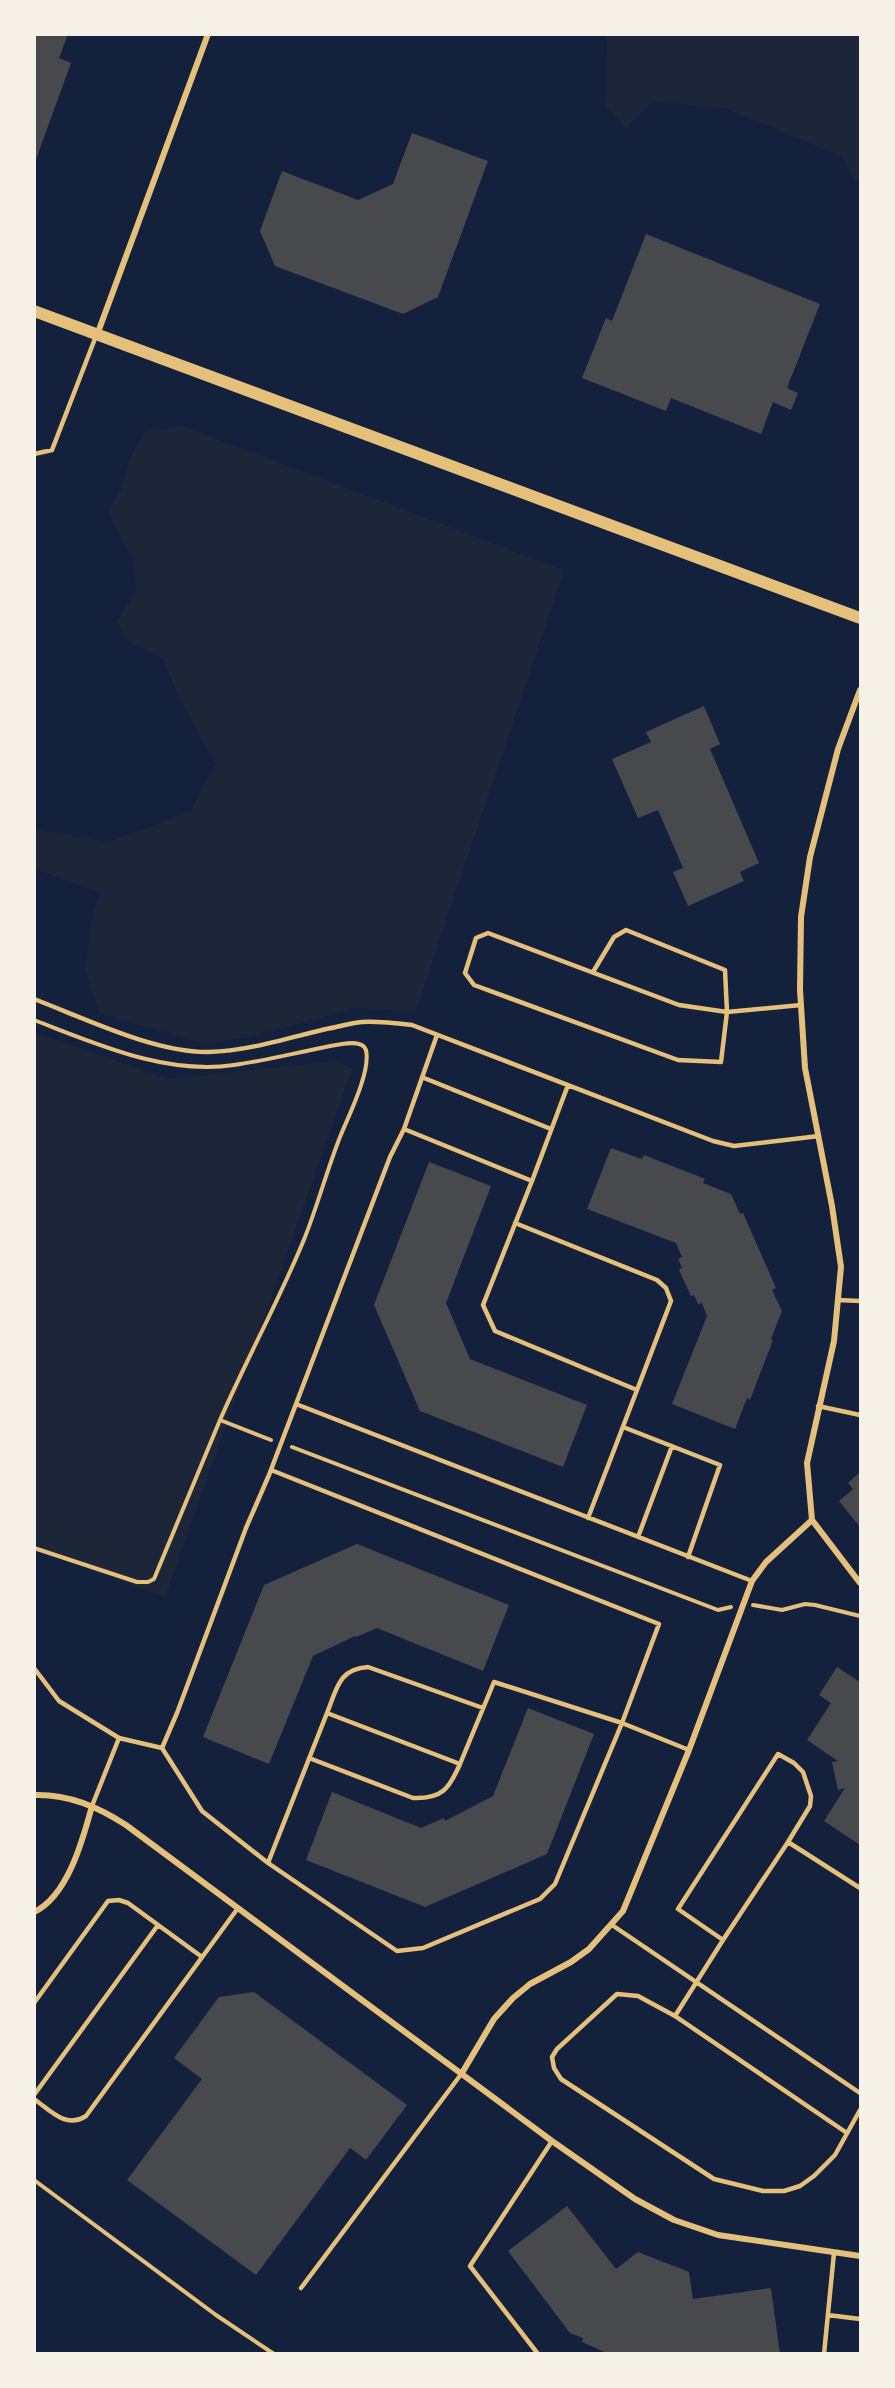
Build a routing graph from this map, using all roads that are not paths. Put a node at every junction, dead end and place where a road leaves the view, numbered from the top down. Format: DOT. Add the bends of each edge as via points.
graph roads {
  1 [pos="208,34"];
  2 [pos="34,311"];
  3 [pos="96,336"];
  4 [pos="34,454"];
  5 [pos="861,618"];
  6 [pos="861,690"];
  7 [pos="593,972"];
  8 [pos="34,999"];
  9 [pos="801,1005"];
  10 [pos="727,1012"];
  11 [pos="437,1035"];
  12 [pos="424,1078"];
  13 [pos="568,1085"];
  14 [pos="404,1129"];
  15 [pos="551,1129"];
  16 [pos="819,1136"];
  17 [pos="532,1180"];
  18 [pos="515,1222"];
  19 [pos="838,1300"];
  20 [pos="861,1301"];
  21 [pos="637,1390"];
  22 [pos="296,1404"];
  23 [pos="818,1406"];
  24 [pos="861,1415"];
  25 [pos="623,1427"];
  26 [pos="672,1446"];
  27 [pos="271,1470"];
  28 [pos="588,1518"];
  29 [pos="812,1520"];
  30 [pos="638,1537"];
  31 [pos="688,1557"];
  32 [pos="752,1581"];
  33 [pos="861,1582"];
  34 [pos="34,1668"];
  35 [pos="483,1708"];
  36 [pos="327,1713"];
  37 [pos="621,1723"];
  38 [pos="119,1738"];
  39 [pos="162,1748"];
  40 [pos="689,1750"];
  41 [pos="309,1758"];
  42 [pos="460,1764"];
  43 [pos="34,1795"];
  44 [pos="92,1806"];
  45 [pos="788,1842"];
  46 [pos="268,1863"];
  47 [pos="861,1888"];
  48 [pos="238,1908"];
  49 [pos="34,1912"];
  50 [pos="158,1925"];
  51 [pos="612,1925"];
  52 [pos="723,1940"];
  53 [pos="202,1957"];
  54 [pos="697,1982"];
  55 [pos="34,2003"];
  56 [pos="675,2016"];
  57 [pos="462,2073"];
  58 [pos="861,2092"];
  59 [pos="34,2095"];
  60 [pos="34,2099"];
  61 [pos="861,2110"];
  62 [pos="847,2133"];
  63 [pos="552,2142"];
  64 [pos="834,2253"];
  65 [pos="861,2256"];
  66 [pos="301,2288"];
  67 [pos="828,2315"];
  68 [pos="861,2319"];
  69 [pos="538,2354"];
  70 [pos="824,2354"];
  1 -- 3 [label="street"];
  2 -- 3 [label="main road"];
  3 -- 4 [label="lane" via="52,450"];
  3 -- 5 [label="main road"];
  6 -- 9 [label="street" via="838,749 810,857 801,917"];
  7 -- 10 [label="lane" via="679,1005"];
  7 -- 10 [label="lane" via="614,937 626,930 725,970"];
  7 -- 10 [label="lane" via="488,933 476,938 465,973 474,985 678,1060 721,1062"];
  8 -- 11 [label="lane" via="151,1042 208,1052 359,1022 412,1025"];
  9 -- 10 [label="lane"];
  9 -- 16 [label="street" via="805,1068"];
  11 -- 12 [label="lane"];
  11 -- 13 [label="lane"];
  12 -- 14 [label="lane"];
  12 -- 15 [label="lane"];
  13 -- 15 [label="lane"];
  13 -- 16 [label="lane" via="734,1146"];
  14 -- 17 [label="lane"];
  14 -- 22 [label="lane"];
  15 -- 17 [label="lane"];
  16 -- 19 [label="street" via="841,1267"];
  17 -- 18 [label="lane"];
  18 -- 21 [label="lane" via="483,1305 495,1331"];
  18 -- 21 [label="lane" via="657,1280 666,1288 671,1302"];
  19 -- 20 [label="lane"];
  19 -- 23 [label="street" via="834,1341"];
  21 -- 25 [label="lane"];
  22 -- 27 [label="lane"];
  22 -- 28 [label="lane"];
  23 -- 24 [label="lane"];
  23 -- 29 [label="street" via="807,1463"];
  25 -- 26 [label="lane"];
  25 -- 28 [label="lane"];
  26 -- 30 [label="lane"];
  26 -- 31 [label="lane" via="720,1465"];
  27 -- 37 [label="lane" via="659,1624"];
  27 -- 39 [label="lane"];
  28 -- 30 [label="lane"];
  29 -- 32 [label="street" via="766,1562"];
  29 -- 33 [label="street"];
  30 -- 31 [label="lane"];
  31 -- 32 [label="lane"];
  32 -- 40 [label="street"];
  34 -- 38 [label="lane" via="59,1701"];
  35 -- 36 [label="lane" via="368,1667 342,1676"];
  35 -- 37 [label="lane" via="494,1682"];
  35 -- 42 [label="lane"];
  36 -- 41 [label="lane"];
  36 -- 42 [label="lane"];
  37 -- 40 [label="lane"];
  37 -- 46 [label="lane" via="555,1884 540,1899 423,1948 397,1951"];
  38 -- 39 [label="lane"];
  38 -- 44 [label="lane"];
  39 -- 46 [label="lane" via="202,1811"];
  40 -- 51 [label="street" via="623,1911"];
  41 -- 42 [label="lane" via="413,1798 427,1799 446,1790"];
  41 -- 46 [label="lane"];
  43 -- 44 [label="street" via="55,1795"];
  44 -- 48 [label="street" via="126,1825"];
  44 -- 49 [label="street" via="56,1895"];
  45 -- 47 [label="lane"];
  45 -- 52 [label="lane"];
  45 -- 52 [label="lane" via="810,1806 811,1796 803,1772 778,1754 678,1909"];
  48 -- 53 [label="lane"];
  48 -- 57 [label="street"];
  50 -- 53 [label="lane"];
  50 -- 55 [label="lane" via="128,1903 108,1901"];
  50 -- 59 [label="lane"];
  51 -- 54 [label="lane"];
  51 -- 57 [label="street" via="589,1949 513,1998 494,2019"];
  52 -- 54 [label="lane"];
  53 -- 60 [label="lane" via="86,2116 77,2122 67,2121"];
  54 -- 56 [label="lane"];
  54 -- 58 [label="lane"];
  56 -- 62 [label="lane"];
  56 -- 62 [label="lane" via="638,1996 617,1994 557,2049 552,2057 554,2068 561,2079 714,2179 764,2192 800,2186 835,2155"];
  57 -- 63 [label="street"];
  57 -- 66 [label="lane"];
  61 -- 62 [label="lane"];
  63 -- 64 [label="street" via="644,2205 674,2220 717,2235"];
  63 -- 69 [label="lane" via="470,2266"];
  64 -- 65 [label="street"];
  64 -- 67 [label="lane"];
  67 -- 68 [label="lane"];
  67 -- 70 [label="lane"];
}
